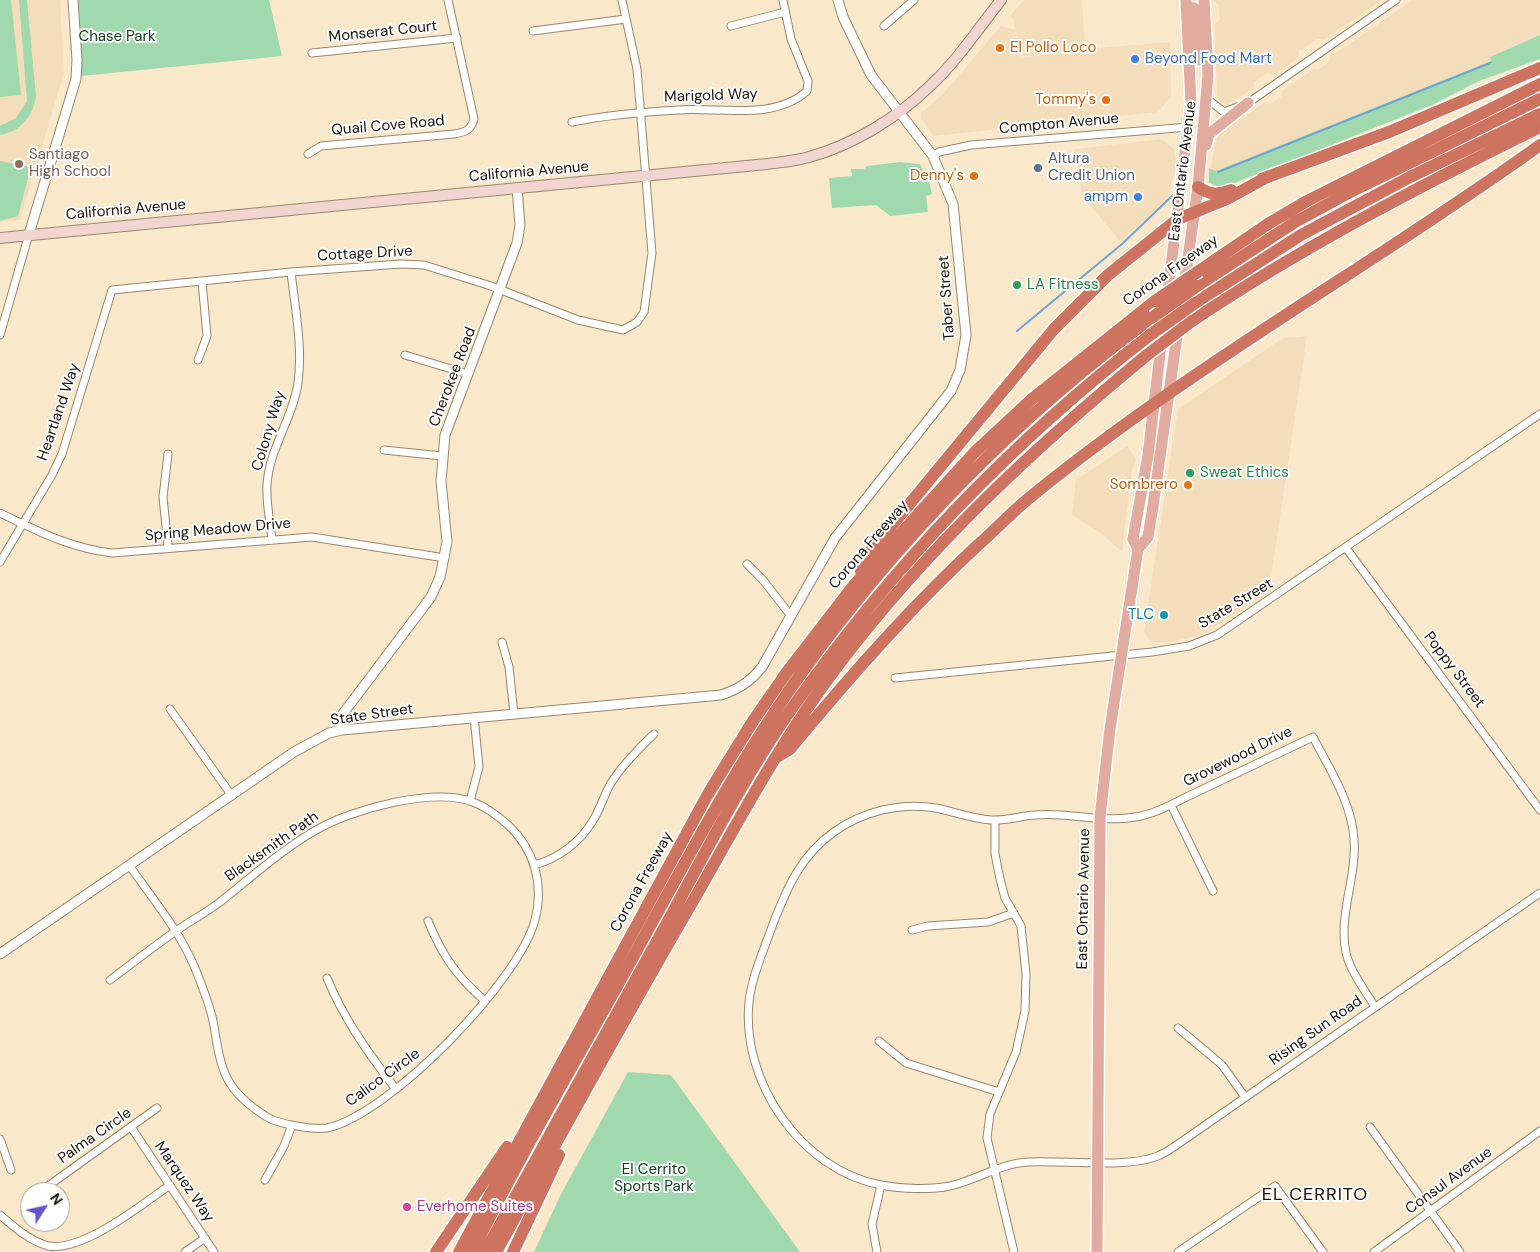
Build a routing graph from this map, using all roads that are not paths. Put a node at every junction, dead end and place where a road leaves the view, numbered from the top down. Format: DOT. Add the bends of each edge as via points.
graph roads {
  1 [pos="73,0"];
  2 [pos="448,0"];
  3 [pos="622,0"];
  4 [pos="783,0"];
  5 [pos="838,0"];
  6 [pos="914,0"];
  7 [pos="1001,0"];
  8 [pos="1204,0"];
  9 [pos="1396,0"];
  10 [pos="1186,3"];
  11 [pos="785,12"];
  12 [pos="626,19"];
  13 [pos="731,26"];
  14 [pos="884,26"];
  15 [pos="534,31"];
  16 [pos="457,38"];
  17 [pos="312,53"];
  18 [pos="1540,68"];
  19 [pos="1540,84"];
  20 [pos="1207,96"];
  21 [pos="1540,99"];
  22 [pos="1248,103"];
  23 [pos="898,112"];
  24 [pos="641,113"];
  25 [pos="1540,114"];
  26 [pos="572,122"];
  27 [pos="1188,127"];
  28 [pos="1540,127"];
  29 [pos="1540,145"];
  30 [pos="308,154"];
  31 [pos="933,156"];
  32 [pos="1201,163"];
  33 [pos="646,176"];
  34 [pos="1269,176"];
  35 [pos="1198,187"];
  36 [pos="517,188"];
  37 [pos="1194,212"];
  38 [pos="1178,219"];
  39 [pos="29,234"];
  40 [pos="0,238"];
  41 [pos="291,272"];
  42 [pos="202,281"];
  43 [pos="112,290"];
  44 [pos="500,290"];
  45 [pos="0,335"];
  46 [pos="405,355"];
  47 [pos="198,360"];
  48 [pos="468,374"];
  49 [pos="1168,392"];
  50 [pos="1154,403"];
  51 [pos="1540,414"];
  52 [pos="384,450"];
  53 [pos="168,454"];
  54 [pos="442,456"];
  55 [pos="1145,473"];
  56 [pos="1153,506"];
  57 [pos="0,513"];
  58 [pos="22,524"];
  59 [pos="272,539"];
  60 [pos="168,547"];
  61 [pos="1346,548"];
  62 [pos="1138,549"];
  63 [pos="445,558"];
  64 [pos="0,562"];
  65 [pos="747,564"];
  66 [pos="854,584"];
  67 [pos="791,616"];
  68 [pos="502,642"];
  69 [pos="1122,655"];
  70 [pos="895,678"];
  71 [pos="751,681"];
  72 [pos="170,709"];
  73 [pos="514,714"];
  74 [pos="474,717"];
  75 [pos="342,730"];
  76 [pos="654,734"];
  77 [pos="775,758"];
  78 [pos="232,796"];
  79 [pos="470,801"];
  80 [pos="1170,804"];
  81 [pos="1540,810"];
  82 [pos="1100,817"];
  83 [pos="995,820"];
  84 [pos="534,864"];
  85 [pos="129,865"];
  86 [pos="1213,891"];
  87 [pos="1540,892"];
  88 [pos="1014,913"];
  89 [pos="428,922"];
  90 [pos="912,930"];
  91 [pos="176,931"];
  92 [pos="0,954"];
  93 [pos="327,978"];
  94 [pos="110,980"];
  95 [pos="484,1000"];
  96 [pos="1375,1007"];
  97 [pos="1178,1028"];
  98 [pos="573,1041"];
  99 [pos="879,1041"];
  100 [pos="602,1060"];
  101 [pos="395,1088"];
  102 [pos="999,1092"];
  103 [pos="1245,1097"];
  104 [pos="157,1108"];
  105 [pos="292,1125"];
  106 [pos="130,1127"];
  107 [pos="1370,1127"];
  108 [pos="1540,1131"];
  109 [pos="0,1139"];
  110 [pos="1098,1161"];
  111 [pos="11,1170"];
  112 [pos="994,1170"];
  113 [pos="265,1180"];
  114 [pos="54,1182"];
  115 [pos="170,1185"];
  116 [pos="881,1185"];
  117 [pos="1432,1211"];
  118 [pos="0,1215"];
  119 [pos="481,1234"];
  120 [pos="205,1238"];
  121 [pos="184,1252"];
  122 [pos="214,1252"];
  123 [pos="436,1252"];
  124 [pos="459,1252"];
  125 [pos="468,1252"];
  126 [pos="472,1252"];
  127 [pos="486,1252"];
  128 [pos="496,1252"];
  129 [pos="513,1252"];
  130 [pos="877,1252"];
  131 [pos="1014,1252"];
  132 [pos="1097,1252"];
  133 [pos="1178,1252"];
  134 [pos="1323,1252"];
  135 [pos="1374,1252"];
  136 [pos="1460,1252"];
  1 -- 39 [label="street" via="76,79"];
  2 -- 16 [label="street"];
  3 -- 12 [label="street"];
  4 -- 11 [label="street"];
  5 -- 23 [label="street, Taber Street" via="871,75"];
  6 -- 14 [label="street"];
  7 -- 23 [label="main road, California Avenue" via="930,86"];
  8 -- 20 [label="main road, East Ontario Avenue"];
  9 -- 22 [label="street"];
  10 -- 20 [label="main road" via="1197,11 1200,68"];
  10 -- 27 [label="main road, East Ontario Avenue" via="1191,103"];
  11 -- 13 [label="street"];
  11 -- 24 [label="street, Marigold Way" via="791,39 808,81 807,91 799,98 752,110 700,108"];
  12 -- 15 [label="street"];
  12 -- 24 [label="street" via="637,69"];
  16 -- 17 [label="street, Monserat Court"];
  16 -- 30 [label="street, Quail Cove Road" via="474,119 472,128 454,134 321,146"];
  18 -- 34 [label="highway" via="1389,132"];
  19 -- 66 [label="highway, Corona Freeway, bridge" via="1307,201 1155,301 1032,399 981,446"];
  20 -- 22 [label="street" via="1224,112"];
  20 -- 32 [label="main road, East Ontario Avenue"];
  21 -- 119 [label="highway, bridge" via="1295,222 1197,286 1082,372 993,452 909,540 859,598 800,676 748,755 702,831"];
  22 -- 32 [label="main road" via="1209,134"];
  23 -- 31 [label="street, Taber Street"];
  23 -- 33 [label="main road, California Avenue" via="870,132 808,158"];
  24 -- 26 [label="street, Marigold Way"];
  24 -- 33 [label="street"];
  25 -- 127 [label="highway, bridge" via="1318,226 1195,302 1056,412 968,494 881,591 804,692 741,789"];
  27 -- 31 [label="street, Compton Avenue" via="971,145"];
  27 -- 37 [label="main road" via="1197,135 1189,201"];
  27 -- 38 [label="main road, East Ontario Avenue"];
  28 -- 77 [label="highway, bridge" via="1358,219 1261,275 1147,354 1032,453 951,531 852,647"];
  29 -- 49 [label="highway" via="1421,228"];
  31 -- 67 [label="street, Taber Street" via="948,188 955,216 965,326 960,370 951,391 835,538"];
  32 -- 35 [label="main road, East Ontario Avenue"];
  33 -- 36 [label="main road, California Avenue"];
  33 -- 44 [label="street, Cottage Drive" via="652,253 644,312 637,322 623,330 578,320"];
  34 -- 35 [label="highway" via="1219,195"];
  34 -- 37 [label="highway" via="1227,199"];
  35 -- 37 [label="main road, East Ontario Avenue"];
  36 -- 39 [label="main road, California Avenue"];
  36 -- 44 [label="street, Cherokee Road" via="520,225"];
  37 -- 38 [label="highway"];
  37 -- 49 [label="main road, East Ontario Avenue"];
  38 -- 50 [label="main road, East Ontario Avenue"];
  38 -- 66 [label="highway" via="1108,275 1054,329 869,553"];
  39 -- 40 [label="main road, California Avenue"];
  39 -- 45 [label="street"];
  41 -- 42 [label="street, Cottage Drive"];
  41 -- 44 [label="street, Cottage Drive" via="424,265"];
  41 -- 59 [label="street, Colony Way" via="300,356 293,404 275,451 267,485"];
  42 -- 43 [label="street, Cottage Drive"];
  42 -- 47 [label="street" via="207,336"];
  43 -- 58 [label="street, Heartland Way" via="62,454"];
  44 -- 48 [label="street, Cherokee Road"];
  46 -- 48 [label="street"];
  48 -- 54 [label="street, Cherokee Road" via="445,435"];
  49 -- 50 [label="highway"];
  49 -- 56 [label="main road, East Ontario Avenue"];
  50 -- 55 [label="main road, East Ontario Avenue"];
  50 -- 77 [label="highway" via="1027,499 941,580 853,672 790,748"];
  51 -- 61 [label="street, State Street"];
  52 -- 54 [label="street"];
  53 -- 60 [label="street" via="163,497"];
  54 -- 63 [label="street, Cherokee Road" via="441,481 448,531"];
  55 -- 56 [label="main road" via="1146,499"];
  55 -- 62 [label="main road, East Ontario Avenue" via="1134,539"];
  56 -- 62 [label="main road, East Ontario Avenue" via="1148,537"];
  57 -- 58 [label="street, Spring Meadow Drive"];
  58 -- 60 [label="street, Spring Meadow Drive" via="65,544 88,550 112,553"];
  58 -- 64 [label="street, Heartland Way"];
  59 -- 60 [label="street, Spring Meadow Drive"];
  59 -- 63 [label="street, Spring Meadow Drive" via="312,537"];
  61 -- 69 [label="street, State Street" via="1217,635 1189,646"];
  61 -- 81 [label="street, Poppy Street"];
  62 -- 69 [label="main road, East Ontario Avenue"];
  63 -- 75 [label="street, Cherokee Road" via="430,598 342,715"];
  65 -- 67 [label="street"];
  66 -- 98 [label="highway, Corona Freeway" via="787,672 713,786"];
  67 -- 71 [label="street, Taber Street"];
  68 -- 73 [label="street" via="509,667"];
  69 -- 70 [label="street, State Street"];
  69 -- 82 [label="main road, East Ontario Avenue"];
  71 -- 73 [label="street, State Street" via="721,695"];
  72 -- 78 [label="street"];
  73 -- 74 [label="street, State Street"];
  74 -- 75 [label="street, State Street"];
  74 -- 79 [label="street" via="479,767"];
  75 -- 78 [label="street, State Street" via="329,733 294,752"];
  76 -- 84 [label="street" via="627,760 579,839 563,852"];
  77 -- 100 [label="highway"];
  78 -- 85 [label="street, State Street"];
  79 -- 84 [label="street, Blacksmith Path" via="501,818 517,833 527,846"];
  79 -- 91 [label="street, Blacksmith Path" via="442,798 412,800 376,806 346,816 311,834"];
  80 -- 82 [label="street, Grovewood Drive" via="1134,818"];
  80 -- 86 [label="street"];
  80 -- 96 [label="street, Grovewood Drive" via="1313,737 1352,822 1354,857 1344,924 1346,953 1356,977"];
  82 -- 83 [label="street, Grovewood Drive" via="1035,815"];
  82 -- 110 [label="main road, East Ontario Avenue"];
  83 -- 88 [label="street" via="995,854 1000,879 1005,898"];
  83 -- 116 [label="street, Grovewood Drive" via="909,806 887,808 838,829 816,845 788,886 756,969 749,1003 749,1029 752,1053 770,1101 802,1142 817,1154 844,1171"];
  84 -- 95 [label="street, Calico Circle" via="539,896 534,922 510,968"];
  85 -- 91 [label="street, Calico Circle"];
  85 -- 92 [label="street, State Street"];
  87 -- 96 [label="street, Rising Sun Road"];
  88 -- 90 [label="street" via="988,922"];
  88 -- 102 [label="street" via="1024,942 1025,1011 1016,1052"];
  89 -- 95 [label="street" via="460,978"];
  91 -- 94 [label="street, Blacksmith Path"];
  91 -- 105 [label="street, Calico Circle" via="206,999 222,1070 251,1106 271,1120"];
  93 -- 101 [label="street" via="337,1003 365,1050"];
  95 -- 101 [label="street, Calico Circle" via="464,1028 439,1053"];
  96 -- 103 [label="street, Rising Sun Road"];
  97 -- 103 [label="street" via="1222,1066"];
  98 -- 123 [label="highway" via="498,1163"];
  98 -- 124 [label="highway, Corona Freeway"];
  99 -- 102 [label="street" via="906,1063"];
  100 -- 128 [label="highway"];
  100 -- 129 [label="highway"];
  101 -- 105 [label="street, Calico Circle" via="355,1118 325,1128"];
  102 -- 112 [label="street" via="990,1114 987,1138"];
  103 -- 110 [label="street, Rising Sun Road" via="1158,1156 1129,1162"];
  104 -- 106 [label="street, Palma Circle"];
  105 -- 113 [label="street"];
  106 -- 114 [label="street, Palma Circle"];
  106 -- 115 [label="street, Marquez Way"];
  107 -- 117 [label="street"];
  108 -- 117 [label="street, Consul Avenue"];
  109 -- 111 [label="street"];
  110 -- 112 [label="street, Rising Sun Road" via="1024,1162"];
  110 -- 132 [label="main road, East Ontario Avenue"];
  112 -- 116 [label="street, Rising Sun Road" via="950,1186"];
  112 -- 131 [label="street"];
  115 -- 118 [label="street" via="88,1241 65,1248 35,1241"];
  115 -- 120 [label="street, Marquez Way"];
  116 -- 130 [label="street" via="872,1224"];
  117 -- 135 [label="street, Consul Avenue"];
  117 -- 136 [label="street"];
  119 -- 125 [label="highway"];
  119 -- 126 [label="highway"];
  120 -- 121 [label="street"];
  120 -- 122 [label="street, Marquez Way"];
  133 -- 134 [label="street" via="1275,1186"];
}
